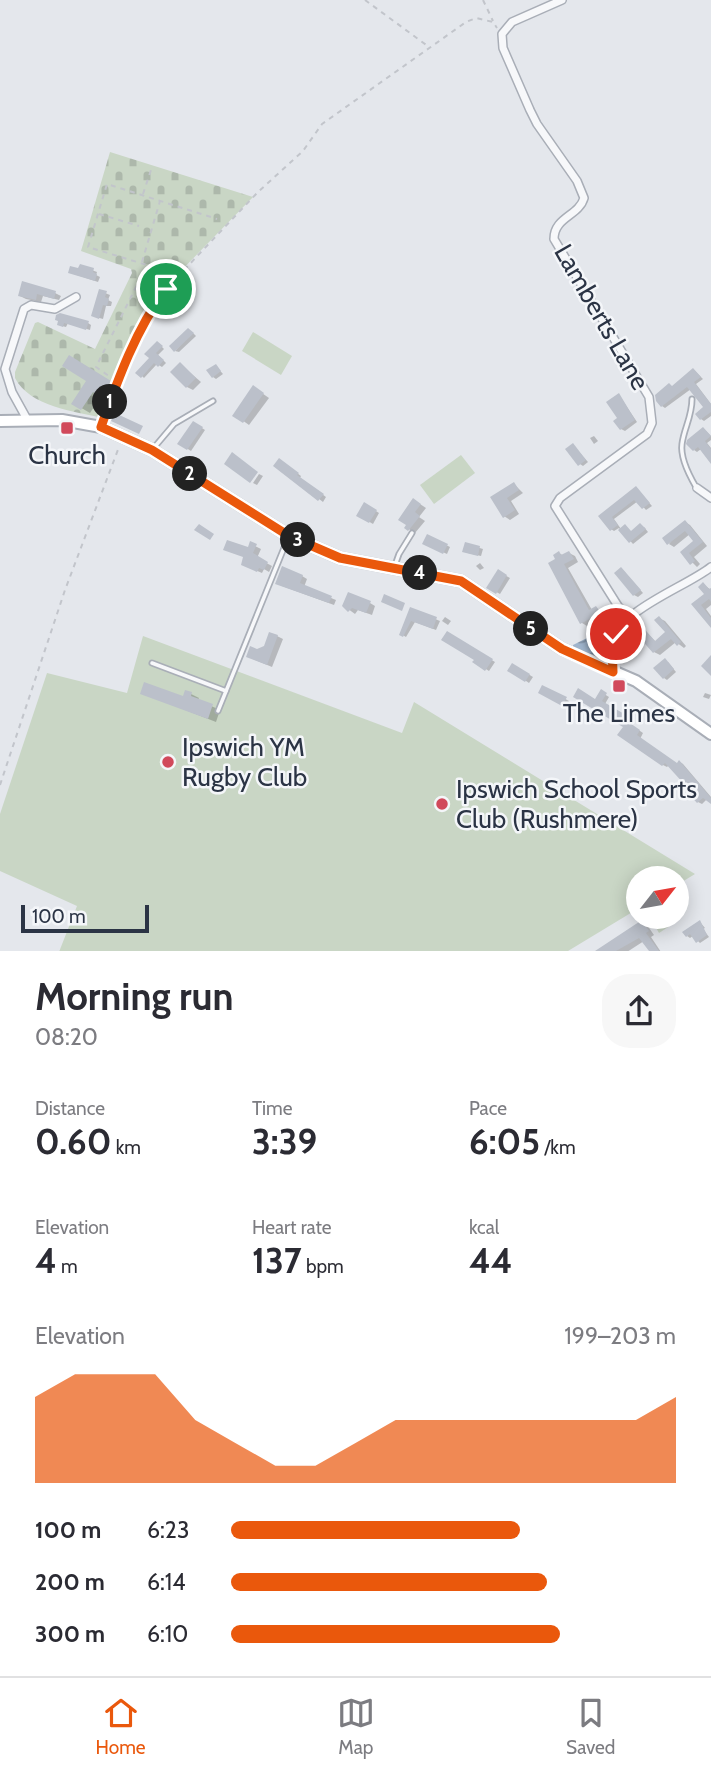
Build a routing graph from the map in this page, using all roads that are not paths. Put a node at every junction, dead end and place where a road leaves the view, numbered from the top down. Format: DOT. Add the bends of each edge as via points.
graph roads {
  1 [pos="562,0"];
  2 [pos="76,297"];
  3 [pos="692,399"];
  4 [pos="213,401"];
  5 [pos="0,421"];
  6 [pos="28,421"];
  7 [pos="152,450"];
  8 [pos="697,488"];
  9 [pos="711,498"];
  10 [pos="412,533"];
  11 [pos="289,536"];
  12 [pos="711,567"];
  13 [pos="394,568"];
  14 [pos="629,619"];
  15 [pos="152,663"];
  16 [pos="613,672"];
  17 [pos="226,691"];
  18 [pos="218,711"];
  19 [pos="711,734"];
  1 -- 14 [label="street, Lamberts Lane" via="512,22 502,34 503,48 537,124 578,181 584,198 579,208 557,225 554,239 649,397 652,423 647,435 555,506"];
  2 -- 6 [label="street" via="55,309 30,305 24,309 5,369"];
  3 -- 8 [label="lane" via="682,447 687,472"];
  4 -- 7 [label="lane" via="174,424"];
  5 -- 6 [label="street"];
  6 -- 7 [label="street" via="62,420 101,427"];
  7 -- 11 [label="street"];
  8 -- 9 [label="street"];
  10 -- 13 [label="lane"];
  11 -- 13 [label="street" via="340,558"];
  11 -- 17 [label="lane"];
  12 -- 14 [label="street"];
  13 -- 16 [label="street" via="461,581 562,649"];
  14 -- 16 [label="street" via="612,645"];
  15 -- 17 [label="lane"];
  16 -- 19 [label="street" via="636,681"];
  17 -- 18 [label="lane"];
}
